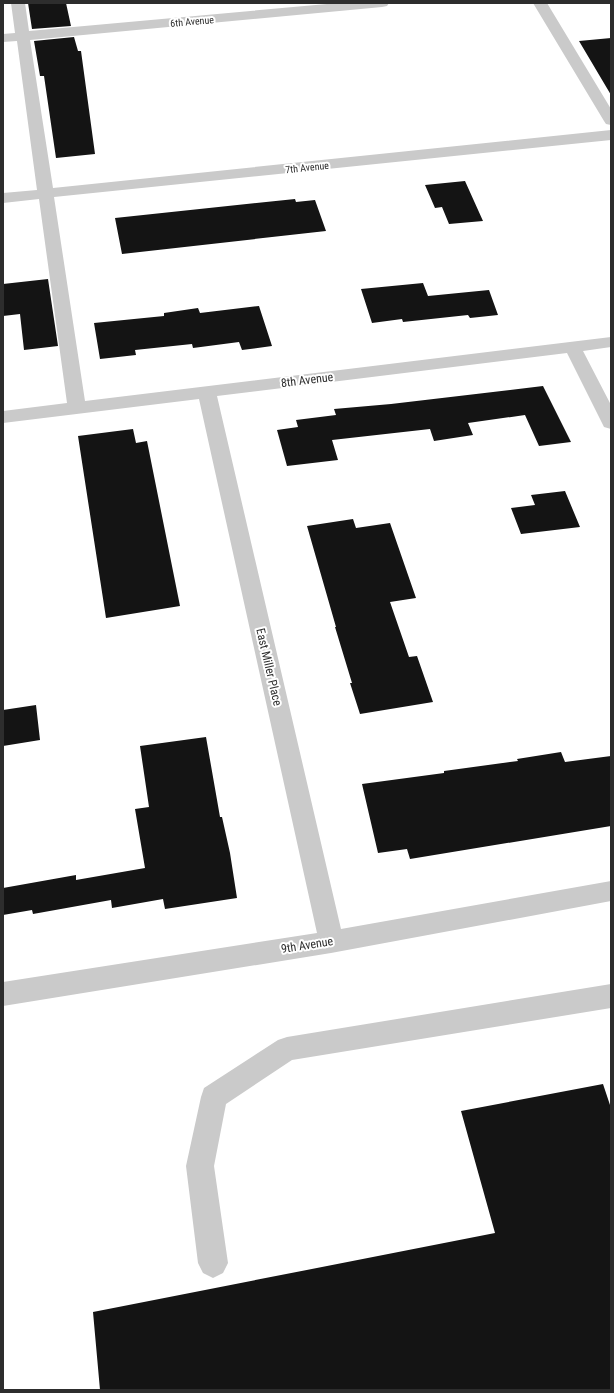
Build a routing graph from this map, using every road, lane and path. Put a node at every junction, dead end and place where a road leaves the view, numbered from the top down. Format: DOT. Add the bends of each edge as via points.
graph roads {
  1 [pos="18,3"];
  2 [pos="382,3"];
  3 [pos="540,3"];
  4 [pos="23,36"];
  5 [pos="3,38"];
  6 [pos="611,121"];
  7 [pos="611,135"];
  8 [pos="45,194"];
  9 [pos="3,198"];
  10 [pos="611,342"];
  11 [pos="572,346"];
  12 [pos="207,392"];
  13 [pos="77,408"];
  14 [pos="3,417"];
  15 [pos="611,423"];
  16 [pos="611,891"];
  17 [pos="331,942"];
  18 [pos="3,994"];
  19 [pos="611,996"];
  20 [pos="213,1263"];
  1 -- 4 [label="street"];
  2 -- 4 [label="street, 6th Avenue"];
  3 -- 6 [label="street"];
  4 -- 5 [label="street, 6th Avenue"];
  4 -- 8 [label="street"];
  7 -- 8 [label="street, 7th Avenue"];
  8 -- 9 [label="street, 7th Avenue"];
  8 -- 13 [label="street"];
  10 -- 11 [label="street, 8th Avenue"];
  11 -- 12 [label="street, 8th Avenue"];
  11 -- 15 [label="street"];
  12 -- 13 [label="street, 8th Avenue"];
  12 -- 17 [label="street, East Miller Place"];
  13 -- 14 [label="street, 8th Avenue"];
  16 -- 17 [label="street, 9th Avenue"];
  17 -- 18 [label="street, 9th Avenue"];
  19 -- 20 [label="street" via="287,1049 214,1097 200,1166"];
}
